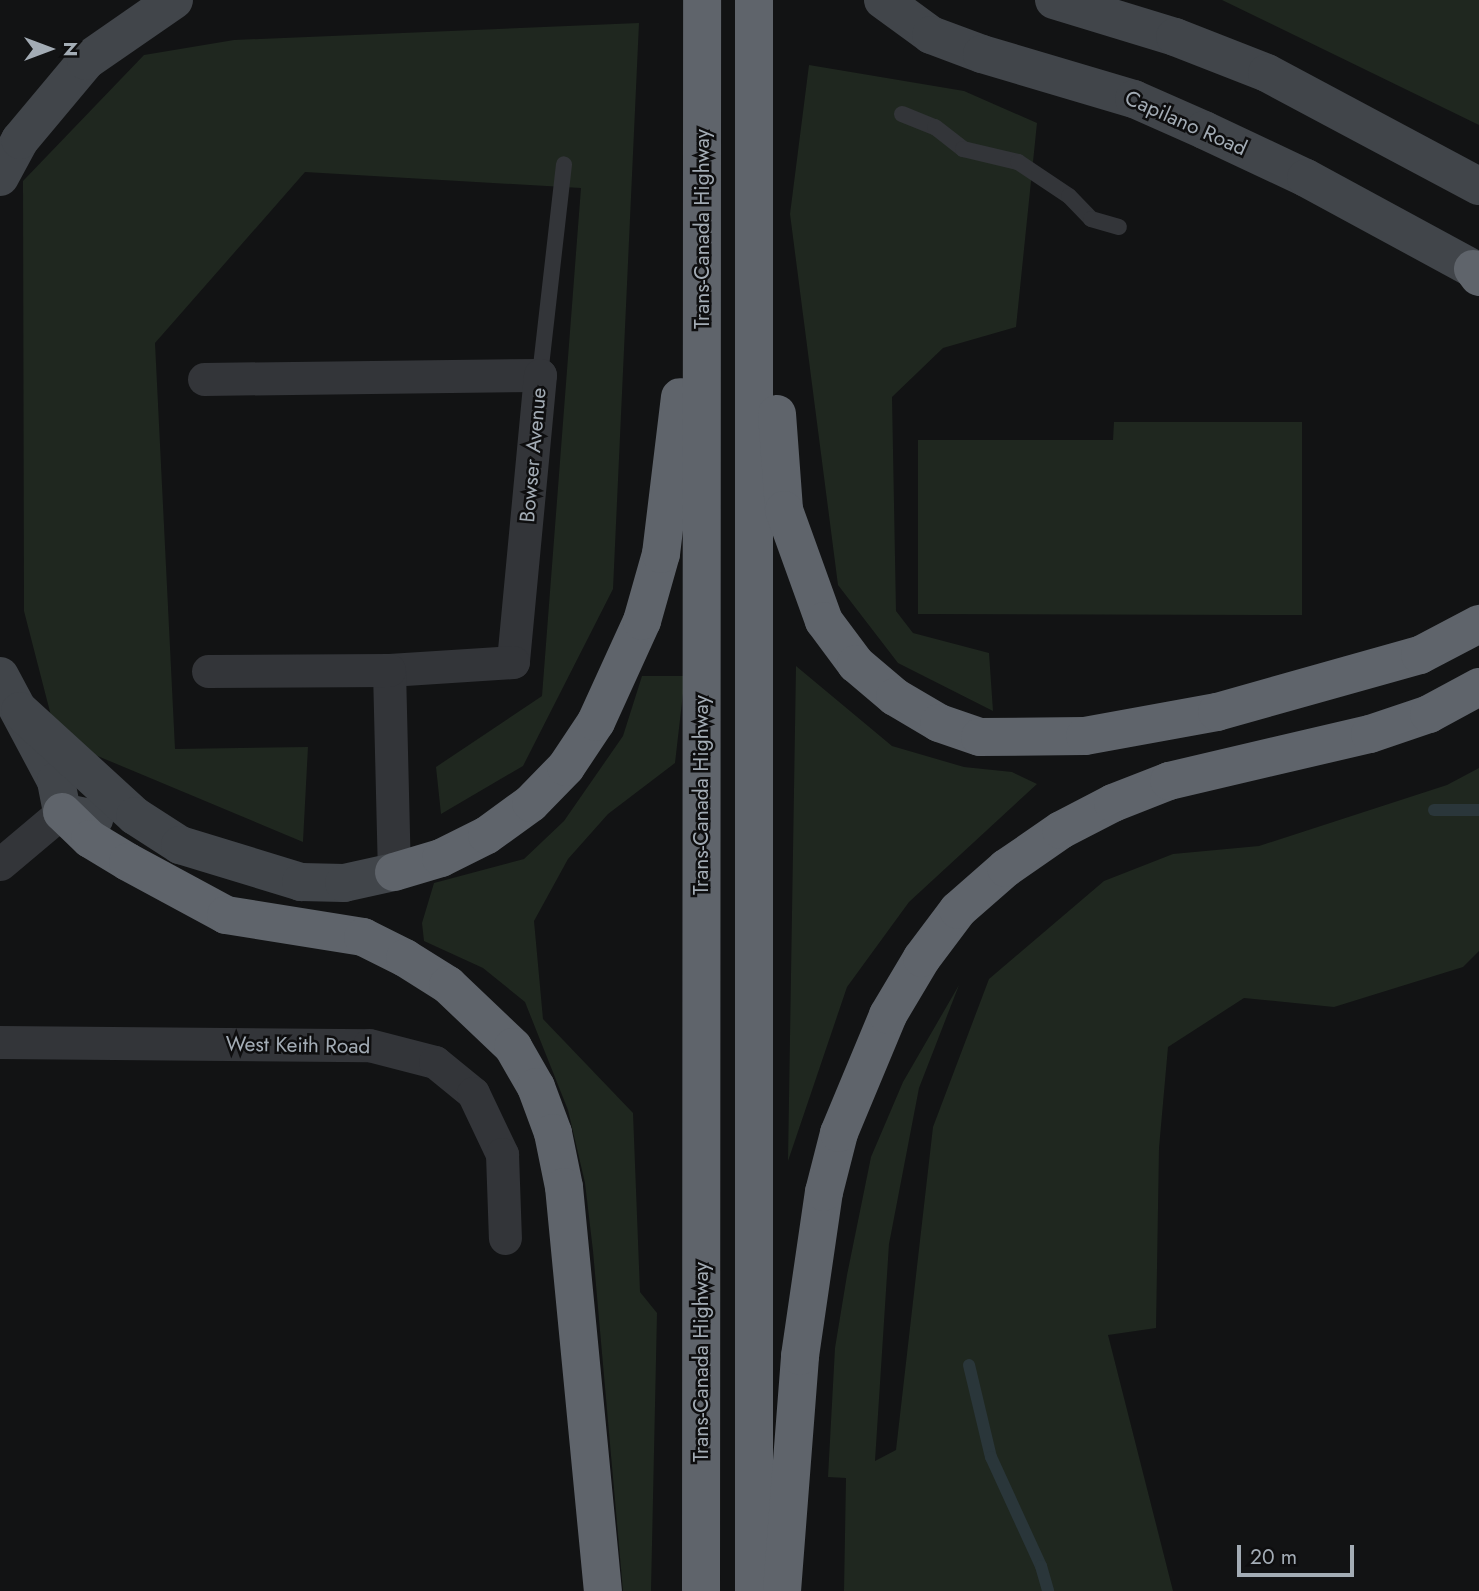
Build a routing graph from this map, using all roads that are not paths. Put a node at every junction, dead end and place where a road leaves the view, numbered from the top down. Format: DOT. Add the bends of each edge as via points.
graph roads {
  1 [pos="174,0"];
  2 [pos="702,0"];
  3 [pos="754,0"];
  4 [pos="883,0"];
  5 [pos="1054,0"];
  6 [pos="902,114"];
  7 [pos="702,140"];
  8 [pos="754,140"];
  9 [pos="564,164"];
  10 [pos="0,177"];
  11 [pos="1479,186"];
  12 [pos="1119,228"];
  13 [pos="1477,273"];
  14 [pos="540,375"];
  15 [pos="204,379"];
  16 [pos="1479,624"];
  17 [pos="389,670"];
  18 [pos="208,671"];
  19 [pos="0,676"];
  20 [pos="1479,687"];
  21 [pos="20,711"];
  22 [pos="62,812"];
  23 [pos="180,845"];
  24 [pos="0,864"];
  25 [pos="394,872"];
  26 [pos="0,1042"];
  27 [pos="505,1238"];
  28 [pos="603,1591"];
  29 [pos="701,1591"];
  30 [pos="754,1591"];
  31 [pos="782,1591"];
  1 -- 10 [label="main road" via="86,61 20,140"];
  2 -- 7 [label="highway, Trans-Canada Highway"];
  3 -- 8 [label="highway"];
  4 -- 13 [label="main road, Capilano Road" via="931,35 1135,99 1204,130 1306,177"];
  5 -- 11 [label="main road" via="1175,37 1267,73"];
  6 -- 12 [label="lane" via="935,127 963,149 1018,162 1069,196 1091,219"];
  7 -- 25 [label="highway" via="679,413 661,554 620,677 566,767 531,803 464,846"];
  7 -- 29 [label="highway, Trans-Canada Highway"];
  8 -- 16 [label="highway" via="785,510 824,621 856,664 895,697 939,723 980,737 1085,736 1290,694 1420,656"];
  8 -- 30 [label="highway"];
  9 -- 14 [label="lane"];
  14 -- 15 [label="street, Bowser Avenue"];
  14 -- 17 [label="street, Bowser Avenue" via="513,662"];
  17 -- 18 [label="street, Bowser Avenue"];
  17 -- 25 [label="street"];
  19 -- 21 [label="main road"];
  20 -- 31 [label="highway" via="1429,713 1370,734 1169,781 1113,803 1061,830 958,910 888,1015 839,1133 811,1260"];
  21 -- 22 [label="main road" via="56,781"];
  21 -- 23 [label="main road" via="135,816"];
  22 -- 23 [label="main road" via="90,817 145,846"];
  22 -- 24 [label="street"];
  22 -- 28 [label="highway" via="90,839 226,915 363,937 405,958 448,985 513,1047 536,1087 553,1133 564,1187"];
  23 -- 25 [label="main road" via="301,882 344,883"];
  26 -- 27 [label="street, West Keith Road" via="369,1045 435,1062 473,1093 502,1154"];
}
